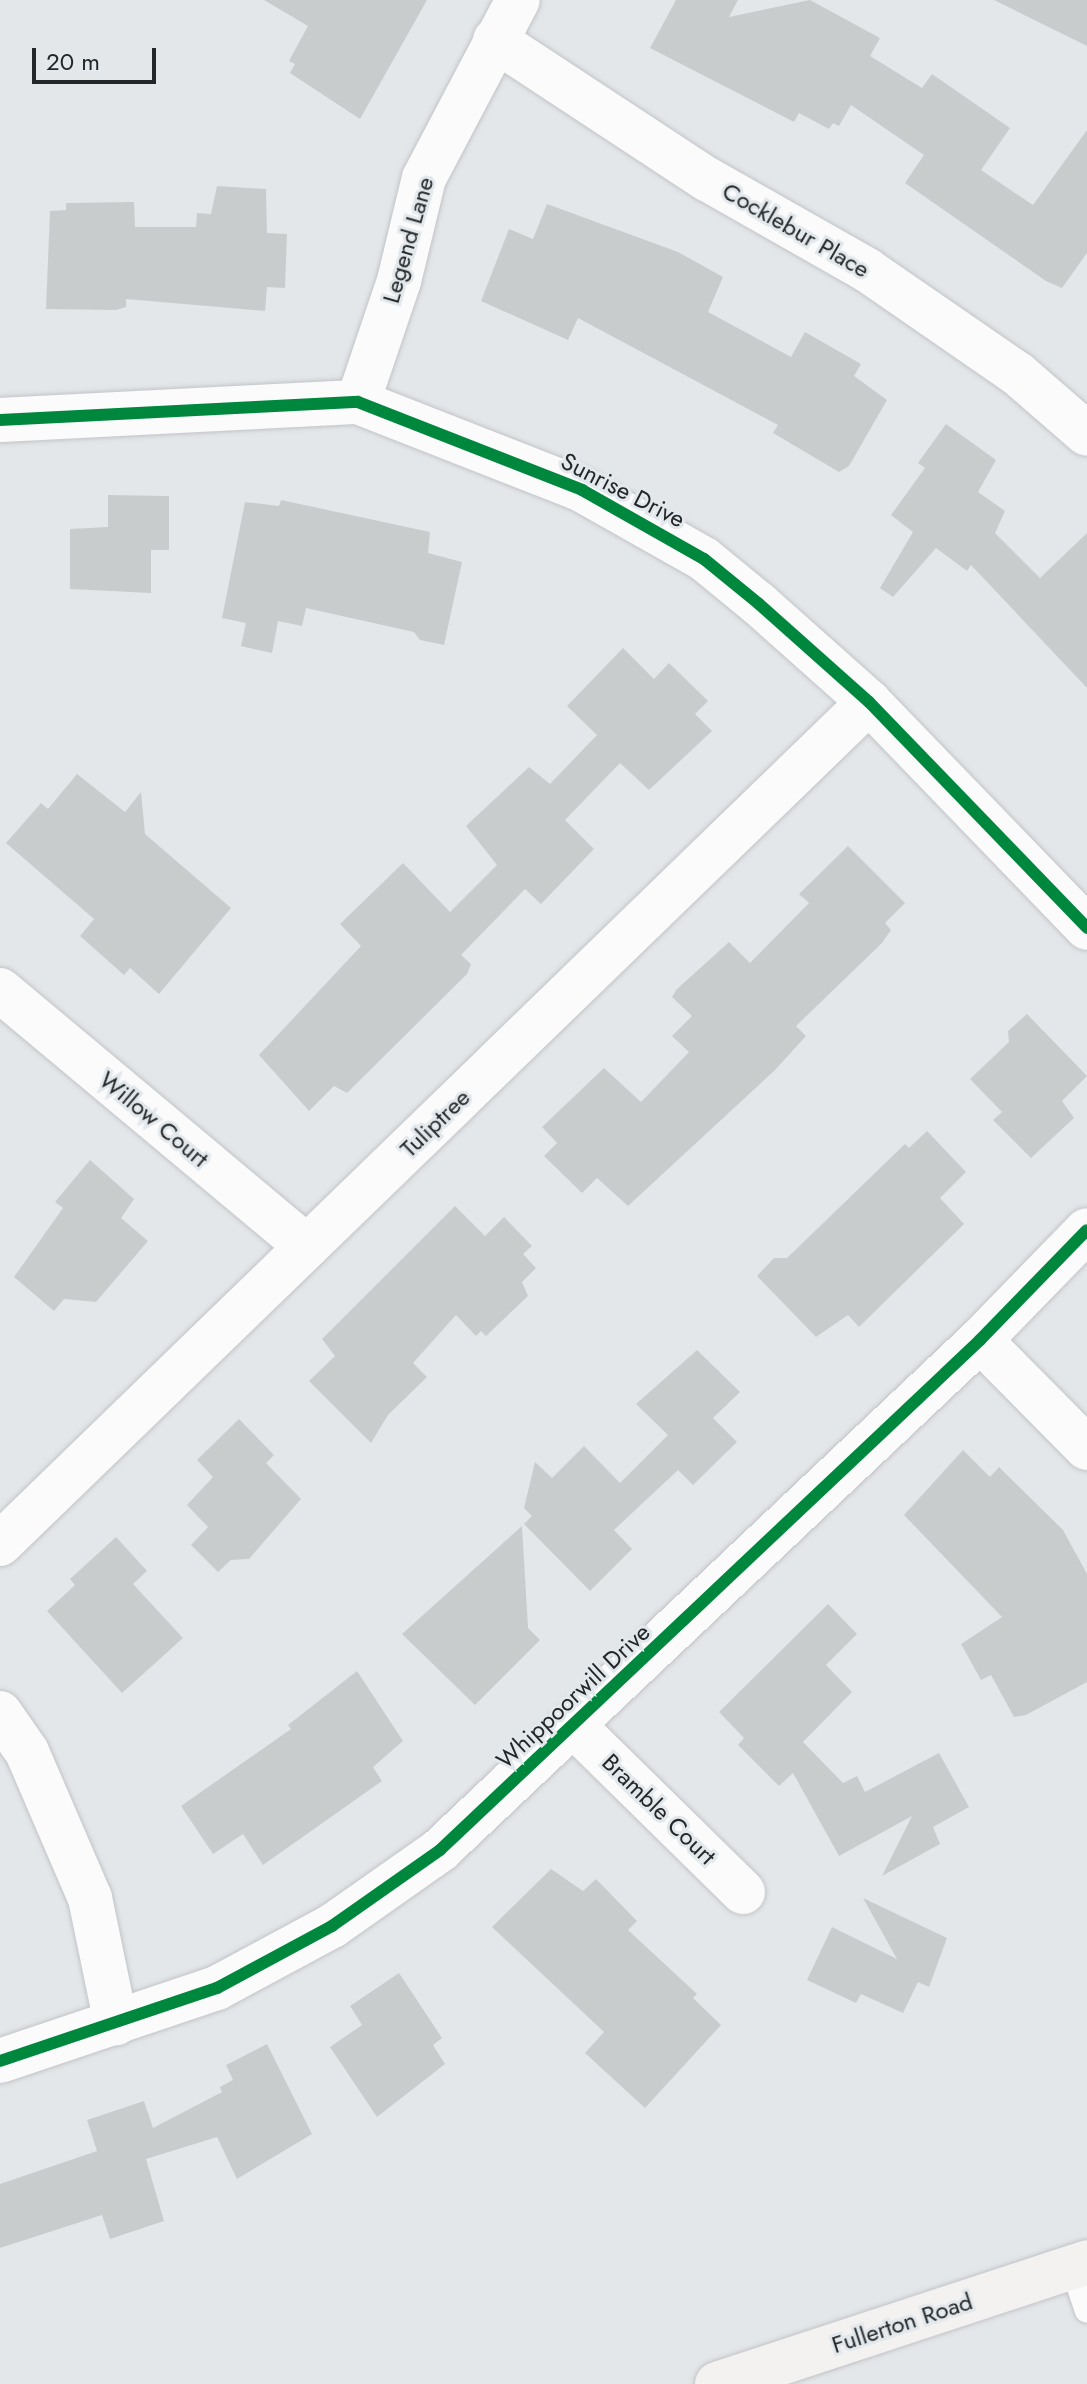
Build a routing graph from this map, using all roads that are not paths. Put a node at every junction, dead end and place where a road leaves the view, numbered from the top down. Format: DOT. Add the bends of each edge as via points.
graph roads {
  1 [pos="518,0"];
  2 [pos="495,40"];
  3 [pos="358,402"];
  4 [pos="0,420"];
  5 [pos="1087,434"];
  6 [pos="869,702"];
  7 [pos="1087,928"];
  8 [pos="0,990"];
  9 [pos="1087,1230"];
  10 [pos="307,1247"];
  11 [pos="980,1340"];
  12 [pos="1087,1448"];
  13 [pos="0,1544"];
  14 [pos="0,1713"];
  15 [pos="574,1726"];
  16 [pos="743,1892"];
  17 [pos="116,2023"];
  18 [pos="0,2061"];
  19 [pos="1080,2265"];
  20 [pos="1087,2311"];
  21 [pos="717,2384"];
  1 -- 2 [label="street, Legend Lane"];
  2 -- 3 [label="street, Legend Lane" via="424,178 399,281"];
  2 -- 5 [label="street, Cocklebur Place" via="707,179 867,270 1018,374"];
  3 -- 4 [label="street, Sunrise Drive"];
  3 -- 6 [label="street, Sunrise Drive" via="457,436 648,525 704,559"];
  6 -- 7 [label="street, Sunrise Drive"];
  6 -- 10 [label="street, Tuliptree"];
  8 -- 10 [label="street, Willow Court"];
  9 -- 11 [label="street, Whippoorwill Drive"];
  10 -- 13 [label="street, Tuliptree"];
  11 -- 12 [label="street"];
  11 -- 15 [label="street, Whippoorwill Drive"];
  14 -- 17 [label="street" via="27,1752 90,1898"];
  15 -- 16 [label="street, Bramble Court"];
  15 -- 17 [label="street, Whippoorwill Drive" via="440,1850 332,1926 217,1988"];
  17 -- 18 [label="street, Whippoorwill Drive"];
  19 -- 20 [label="lane"];
  19 -- 21 [label="main road, Fullerton Road"];
}
